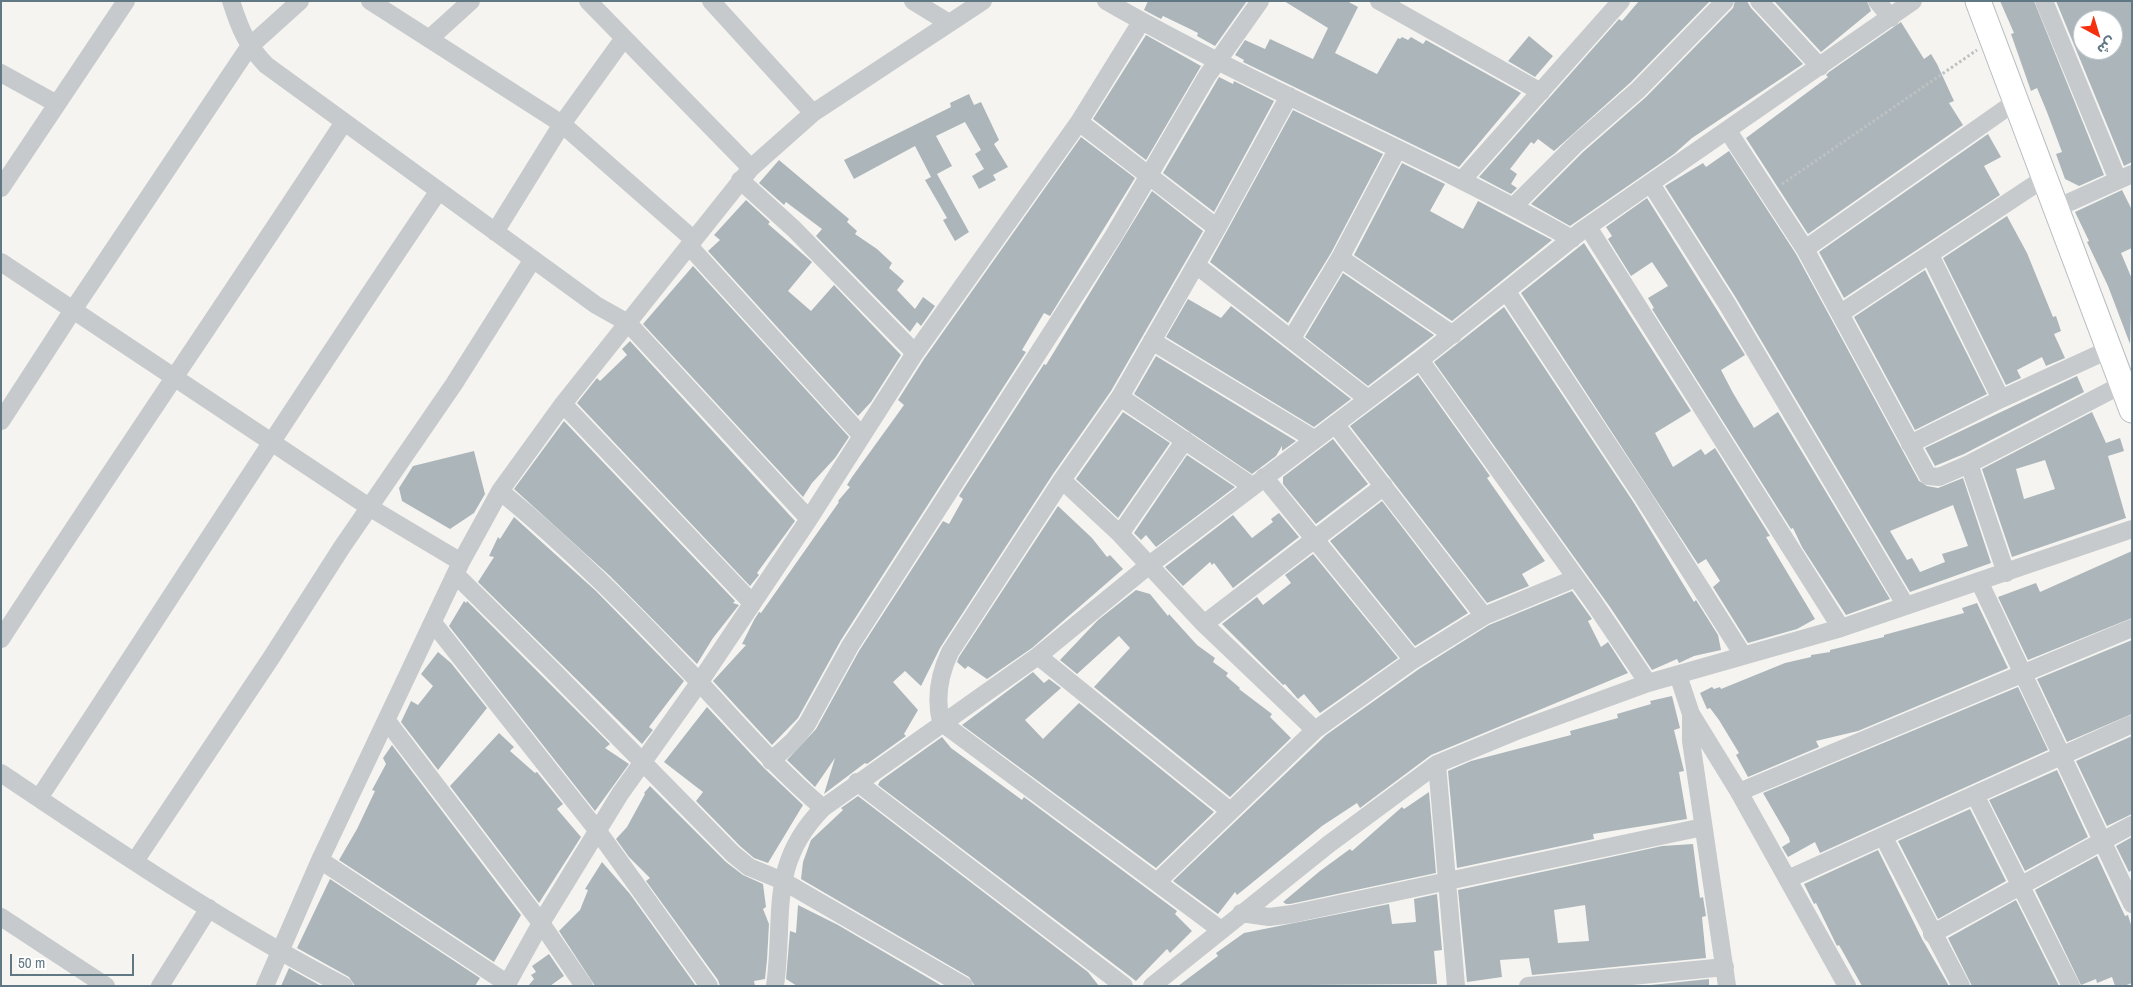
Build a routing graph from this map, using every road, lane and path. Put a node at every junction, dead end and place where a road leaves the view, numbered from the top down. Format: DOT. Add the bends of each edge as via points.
graph roads {
  1 [pos="231,1"];
  2 [pos="300,1"];
  3 [pos="370,1"];
  4 [pos="471,1"];
  5 [pos="711,1"];
  6 [pos="913,1"];
  7 [pos="983,1"];
  8 [pos="1106,1"];
  9 [pos="1260,1"];
  10 [pos="1379,1"];
  11 [pos="1621,1"];
  12 [pos="1725,1"];
  13 [pos="1759,1"];
  14 [pos="1877,1"];
  15 [pos="1913,1"];
  16 [pos="1978,1"];
  17 [pos="1993,1"];
  18 [pos="2044,1"];
  19 [pos="592,3"];
  20 [pos="118,4"];
  21 [pos="1891,18"];
  22 [pos="1141,22"];
  23 [pos="949,23"];
  24 [pos="624,38"];
  25 [pos="429,39"];
  26 [pos="1992,40"];
  27 [pos="249,47"];
  28 [pos="1220,60"];
  29 [pos="1820,67"];
  30 [pos="1,72"];
  31 [pos="1541,92"];
  32 [pos="1289,96"];
  33 [pos="2015,102"];
  34 [pos="57,104"];
  35 [pos="813,113"];
  36 [pos="344,122"];
  37 [pos="1079,122"];
  38 [pos="562,124"];
  39 [pos="1728,131"];
  40 [pos="1397,150"];
  41 [pos="746,174"];
  42 [pos="1148,177"];
  43 [pos="2128,177"];
  44 [pos="2043,179"];
  45 [pos="1462,180"];
  46 [pos="1651,184"];
  47 [pos="1,188"];
  48 [pos="438,192"];
  49 [pos="1770,192"];
  50 [pos="2070,202"];
  51 [pos="1514,206"];
  52 [pos="1588,227"];
  53 [pos="1217,228"];
  54 [pos="495,232"];
  55 [pos="1572,239"];
  56 [pos="692,244"];
  57 [pos="1805,249"];
  58 [pos="1930,255"];
  59 [pos="1340,258"];
  60 [pos="533,259"];
  61 [pos="1,262"];
  62 [pos="1196,265"];
  63 [pos="1507,292"];
  64 [pos="73,310"];
  65 [pos="1842,313"];
  66 [pos="628,323"];
  67 [pos="1453,335"];
  68 [pos="1292,338"];
  69 [pos="1152,341"];
  70 [pos="2108,350"];
  71 [pos="915,353"];
  72 [pos="1420,360"];
  73 [pos="2128,376"];
  74 [pos="174,378"];
  75 [pos="1120,397"];
  76 [pos="1368,399"];
  77 [pos="2002,399"];
  78 [pos="563,404"];
  79 [pos="2132,410"];
  80 [pos="1,421"];
  81 [pos="1335,424"];
  82 [pos="862,436"];
  83 [pos="1314,439"];
  84 [pos="1185,440"];
  85 [pos="271,441"];
  86 [pos="1910,444"];
  87 [pos="1969,464"];
  88 [pos="1062,480"];
  89 [pos="1258,482"];
  90 [pos="1384,486"];
  91 [pos="500,491"];
  92 [pos="369,507"];
  93 [pos="809,519"];
  94 [pos="2132,529"];
  95 [pos="1120,534"];
  96 [pos="1313,539"];
  97 [pos="1148,566"];
  98 [pos="458,569"];
  99 [pos="2006,573"];
  100 [pos="1576,578"];
  101 [pos="1979,581"];
  102 [pos="752,604"];
  103 [pos="1906,606"];
  104 [pos="1484,616"];
  105 [pos="434,624"];
  106 [pos="1204,624"];
  107 [pos="1841,628"];
  108 [pos="2132,628"];
  109 [pos="1,639"];
  110 [pos="1743,654"];
  111 [pos="1038,656"];
  112 [pos="1413,660"];
  113 [pos="2022,674"];
  114 [pos="1678,675"];
  115 [pos="699,683"];
  116 [pos="1648,683"];
  117 [pos="1691,714"];
  118 [pos="387,721"];
  119 [pos="941,722"];
  120 [pos="2132,724"];
  121 [pos="1315,730"];
  122 [pos="2062,756"];
  123 [pos="642,761"];
  124 [pos="771,761"];
  125 [pos="1437,764"];
  126 [pos="1,773"];
  127 [pos="857,782"];
  128 [pos="1739,792"];
  129 [pos="1975,795"];
  130 [pos="39,798"];
  131 [pos="823,808"];
  132 [pos="1230,811"];
  133 [pos="2132,825"];
  134 [pos="1703,827"];
  135 [pos="597,830"];
  136 [pos="1883,836"];
  137 [pos="2102,841"];
  138 [pos="135,860"];
  139 [pos="320,860"];
  140 [pos="1788,879"];
  141 [pos="1448,880"];
  142 [pos="783,881"];
  143 [pos="1158,881"];
  144 [pos="2020,886"];
  145 [pos="2132,904"];
  146 [pos="209,908"];
  147 [pos="1241,913"];
  148 [pos="1,918"];
  149 [pos="542,923"];
  150 [pos="1221,930"];
  151 [pos="1932,934"];
  152 [pos="278,952"];
  153 [pos="1725,967"];
  154 [pos="1171,978"];
  155 [pos="1664,979"];
  156 [pos="1563,984"];
  157 [pos="507,985"];
  158 [pos="777,985"];
  159 [pos="106,986"];
  160 [pos="160,986"];
  161 [pos="265,986"];
  162 [pos="344,986"];
  163 [pos="584,986"];
  164 [pos="709,986"];
  165 [pos="964,986"];
  166 [pos="1124,986"];
  167 [pos="1152,986"];
  168 [pos="1456,986"];
  169 [pos="1528,986"];
  170 [pos="1727,986"];
  171 [pos="1847,986"];
  172 [pos="1961,986"];
  173 [pos="2070,986"];
  1 -- 27 [label="street"];
  2 -- 27 [label="street"];
  3 -- 25 [label="street"];
  4 -- 25 [label="street"];
  5 -- 35 [label="street"];
  6 -- 23 [label="street"];
  7 -- 23 [label="street"];
  8 -- 22 [label="street"];
  9 -- 28 [label="street"];
  10 -- 31 [label="street"];
  11 -- 31 [label="street"];
  12 -- 51 [label="street" via="1638,90 1576,144"];
  13 -- 29 [label="street"];
  14 -- 21 [label="street"];
  15 -- 21 [label="street"];
  16 -- 26 [label="street"];
  17 -- 50 [label="street"];
  18 -- 43 [label="street"];
  19 -- 24 [label="street"];
  20 -- 34 [label="street"];
  21 -- 29 [label="street"];
  22 -- 28 [label="street"];
  22 -- 37 [label="street"];
  23 -- 35 [label="street"];
  24 -- 38 [label="street"];
  24 -- 41 [label="street"];
  25 -- 38 [label="street"];
  26 -- 33 [label="street"];
  26 -- 49 [label="path"];
  27 -- 36 [label="street" via="266,65"];
  27 -- 64 [label="street"];
  28 -- 32 [label="street"];
  28 -- 42 [label="street" via="1196,94"];
  29 -- 39 [label="street"];
  30 -- 34 [label="street"];
  31 -- 45 [label="street"];
  32 -- 40 [label="street"];
  32 -- 53 [label="street"];
  33 -- 44 [label="street"];
  33 -- 57 [label="street"];
  34 -- 47 [label="street"];
  35 -- 41 [label="street"];
  36 -- 48 [label="street"];
  36 -- 74 [label="street"];
  37 -- 42 [label="street"];
  37 -- 71 [label="street"];
  38 -- 54 [label="street"];
  38 -- 56 [label="street"];
  39 -- 46 [label="street"];
  39 -- 49 [label="street"];
  40 -- 45 [label="street"];
  40 -- 59 [label="street"];
  41 -- 56 [label="street"];
  41 -- 71 [label="street" via="794,229"];
  42 -- 53 [label="street"];
  42 -- 124 [label="street" via="1083,284 850,646 808,724"];
  43 -- 50 [label="street"];
  44 -- 58 [label="street"];
  44 -- 70 [label="street"];
  45 -- 51 [label="street"];
  46 -- 52 [label="street"];
  46 -- 103 [label="street"];
  48 -- 54 [label="street"];
  48 -- 85 [label="street"];
  49 -- 57 [label="street"];
  50 -- 73 [label="street"];
  51 -- 55 [label="street"];
  52 -- 55 [label="street"];
  52 -- 107 [label="street"];
  53 -- 62 [label="street"];
  54 -- 60 [label="street"];
  55 -- 63 [label="street"];
  56 -- 66 [label="street"];
  56 -- 82 [label="street"];
  57 -- 65 [label="street"];
  58 -- 65 [label="street"];
  58 -- 77 [label="street"];
  59 -- 67 [label="street"];
  59 -- 68 [label="street"];
  60 -- 66 [label="street" via="596,305"];
  60 -- 92 [label="street" via="454,384"];
  61 -- 64 [label="street"];
  62 -- 68 [label="street"];
  62 -- 69 [label="street"];
  63 -- 67 [label="street"];
  63 -- 110 [label="street"];
  64 -- 74 [label="street"];
  64 -- 80 [label="street"];
  65 -- 86 [label="street"];
  66 -- 78 [label="street"];
  66 -- 93 [label="street"];
  67 -- 72 [label="street"];
  68 -- 76 [label="street"];
  69 -- 75 [label="street"];
  69 -- 83 [label="street"];
  70 -- 73 [label="street"];
  70 -- 77 [label="street"];
  71 -- 82 [label="street"];
  72 -- 76 [label="street"];
  72 -- 100 [label="street"];
  73 -- 79 [label="street"];
  73 -- 87 [label="street"];
  74 -- 85 [label="street"];
  74 -- 109 [label="street"];
  75 -- 84 [label="street"];
  75 -- 88 [label="street"];
  76 -- 81 [label="street"];
  77 -- 86 [label="street"];
  78 -- 91 [label="street"];
  78 -- 102 [label="street"];
  81 -- 83 [label="street"];
  81 -- 90 [label="street"];
  82 -- 93 [label="street"];
  83 -- 89 [label="street"];
  84 -- 89 [label="street"];
  84 -- 95 [label="street"];
  85 -- 92 [label="street"];
  85 -- 130 [label="street"];
  86 -- 87 [label="street" via="1924,472 1932,478"];
  87 -- 99 [label="street"];
  88 -- 95 [label="street"];
  88 -- 119 [label="street" via="946,660 938,696"];
  89 -- 96 [label="street"];
  89 -- 97 [label="street"];
  90 -- 96 [label="street"];
  90 -- 104 [label="street"];
  91 -- 98 [label="street"];
  91 -- 115 [label="street" via="561,543"];
  92 -- 98 [label="street"];
  92 -- 138 [label="street" via="272,658"];
  93 -- 102 [label="street"];
  94 -- 99 [label="street"];
  95 -- 97 [label="street"];
  96 -- 106 [label="street"];
  96 -- 112 [label="street"];
  97 -- 106 [label="street"];
  97 -- 111 [label="street"];
  98 -- 105 [label="street"];
  98 -- 123 [label="street"];
  99 -- 101 [label="street"];
  100 -- 104 [label="street"];
  100 -- 116 [label="street"];
  101 -- 103 [label="street"];
  101 -- 113 [label="street"];
  102 -- 115 [label="street"];
  103 -- 107 [label="street"];
  104 -- 112 [label="street"];
  105 -- 118 [label="street"];
  105 -- 135 [label="street"];
  106 -- 121 [label="street"];
  107 -- 110 [label="street"];
  108 -- 113 [label="street"];
  110 -- 114 [label="street"];
  111 -- 119 [label="street"];
  111 -- 132 [label="street"];
  112 -- 121 [label="street"];
  113 -- 122 [label="street"];
  113 -- 128 [label="street"];
  114 -- 116 [label="street"];
  114 -- 117 [label="street"];
  115 -- 123 [label="street"];
  115 -- 124 [label="street"];
  116 -- 125 [label="street"];
  117 -- 128 [label="street"];
  117 -- 134 [label="street" via="1691,741"];
  118 -- 139 [label="street"];
  118 -- 149 [label="street"];
  119 -- 127 [label="street"];
  119 -- 143 [label="street"];
  120 -- 122 [label="street"];
  121 -- 132 [label="street"];
  122 -- 129 [label="street"];
  122 -- 137 [label="street"];
  123 -- 135 [label="street"];
  123 -- 142 [label="street" via="733,854 749,867"];
  124 -- 131 [label="street"];
  125 -- 141 [label="street"];
  125 -- 147 [label="street"];
  126 -- 130 [label="street"];
  127 -- 131 [label="street"];
  127 -- 166 [label="street"];
  128 -- 140 [label="street"];
  129 -- 136 [label="street"];
  129 -- 144 [label="street"];
  130 -- 138 [label="street"];
  131 -- 142 [label="street" via="799,837 788,858"];
  132 -- 143 [label="street"];
  133 -- 137 [label="street"];
  134 -- 141 [label="street"];
  134 -- 153 [label="street"];
  135 -- 149 [label="street"];
  135 -- 164 [label="street"];
  136 -- 140 [label="street"];
  136 -- 151 [label="street"];
  137 -- 144 [label="street"];
  137 -- 145 [label="street"];
  138 -- 146 [label="street"];
  139 -- 152 [label="street"];
  139 -- 157 [label="street"];
  140 -- 171 [label="street"];
  141 -- 147 [label="street" via="1292,914 1268,917"];
  141 -- 168 [label="street"];
  142 -- 158 [label="street"];
  142 -- 165 [label="street"];
  143 -- 150 [label="street"];
  144 -- 151 [label="street"];
  144 -- 173 [label="street"];
  146 -- 152 [label="street"];
  146 -- 160 [label="street"];
  147 -- 150 [label="street"];
  148 -- 159 [label="street"];
  149 -- 157 [label="street"];
  149 -- 163 [label="street"];
  150 -- 154 [label="street"];
  151 -- 172 [label="street"];
  152 -- 161 [label="street"];
  152 -- 162 [label="street"];
  153 -- 155 [label="street"];
  153 -- 170 [label="street"];
  154 -- 167 [label="street"];
  155 -- 156 [label="street"];
  156 -- 169 [label="street"];
}
